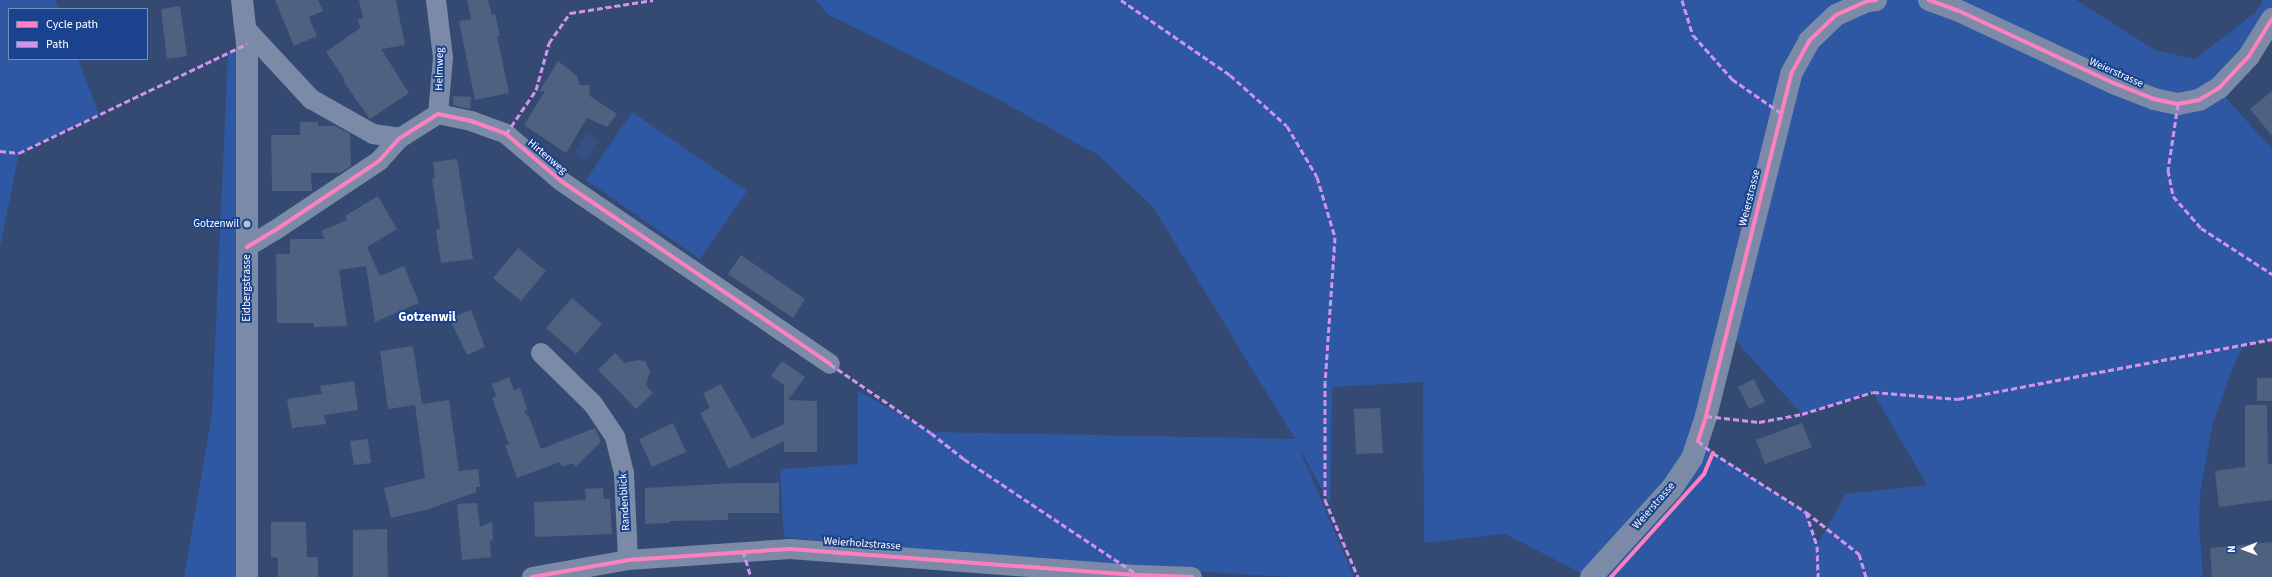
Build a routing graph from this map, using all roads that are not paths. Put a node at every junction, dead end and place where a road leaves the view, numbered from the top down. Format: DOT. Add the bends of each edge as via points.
graph roads {
  1 [pos="242,0"];
  2 [pos="436,0"];
  3 [pos="1876,0"];
  4 [pos="1928,0"];
  5 [pos="2272,19"];
  6 [pos="246,29"];
  7 [pos="438,114"];
  8 [pos="400,138"];
  9 [pos="247,247"];
  10 [pos="541,353"];
  11 [pos="830,364"];
  12 [pos="628,560"];
  13 [pos="247,577"];
  14 [pos="532,577"];
  15 [pos="1192,577"];
  16 [pos="1591,577"];
  1 -- 6 [label="street, Eidbergstrasse"];
  2 -- 7 [label="street, Helmweg" via="443,58"];
  3 -- 16 [label="street, Weierstrasse" via="1836,15 1809,41 1792,74 1706,416 1692,458 1672,488"];
  4 -- 5 [label="street, Weierstrasse" via="1957,10 2116,84 2154,99 2178,104 2199,100 2219,88 2249,56"];
  6 -- 8 [label="street" via="311,99 372,134"];
  6 -- 9 [label="street, Eidbergstrasse"];
  7 -- 8 [label="street"];
  7 -- 11 [label="street, Hirtenweg" via="471,121 506,134 561,181"];
  8 -- 9 [label="street" via="379,161"];
  9 -- 13 [label="street, Eidbergstrasse"];
  10 -- 12 [label="street, Randenblick" via="593,404 615,437 624,474"];
  12 -- 14 [label="street, Weierholzstrasse"];
  12 -- 15 [label="street, Weierholzstrasse" via="790,549"];
}
